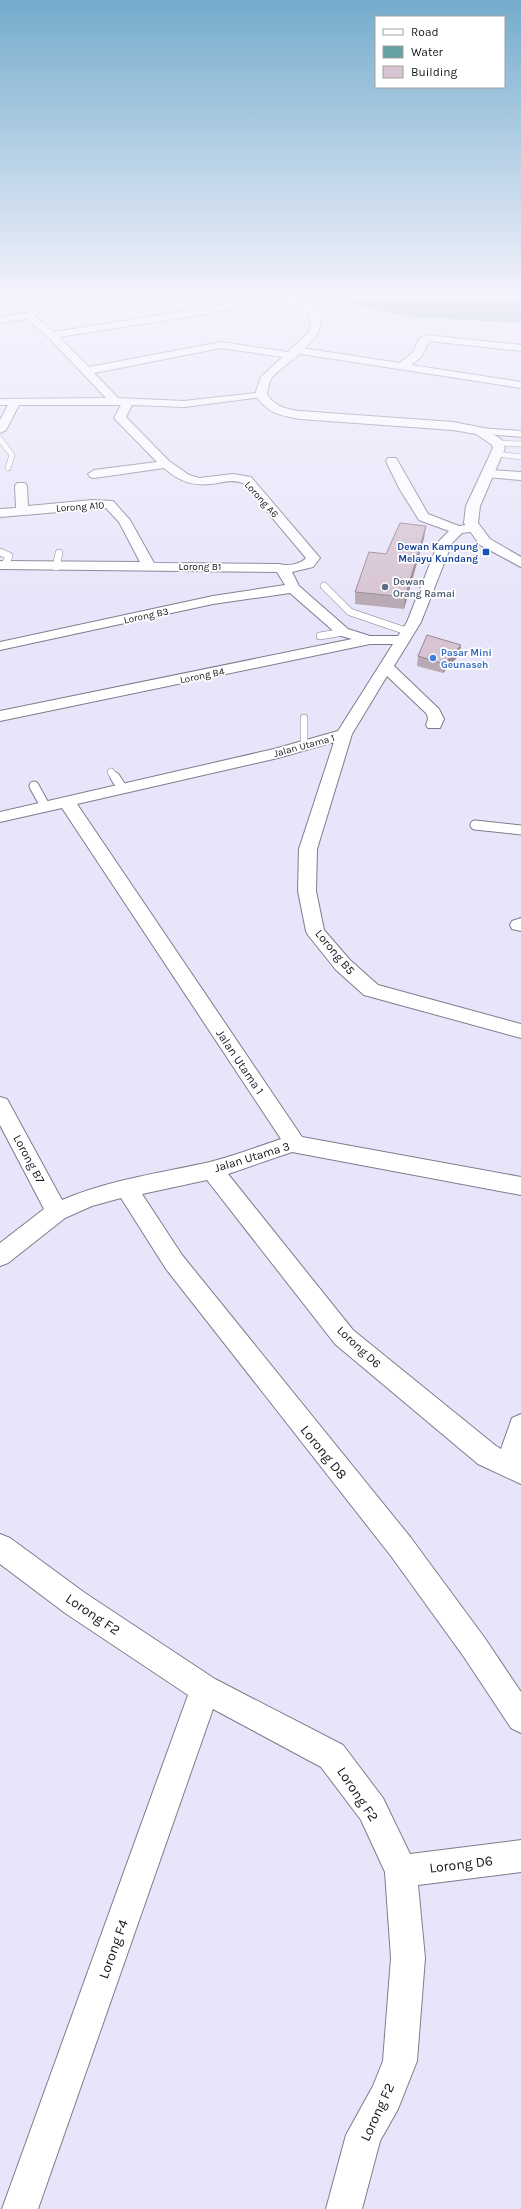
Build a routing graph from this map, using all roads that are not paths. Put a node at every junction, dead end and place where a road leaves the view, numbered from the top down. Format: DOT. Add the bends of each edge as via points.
graph roads {
  1 [pos="222,399"];
  2 [pos="264,399"];
  3 [pos="115,401"];
  4 [pos="0,402"];
  5 [pos="128,402"];
  6 [pos="15,403"];
  7 [pos="0,430"];
  8 [pos="480,431"];
  9 [pos="521,434"];
  10 [pos="0,440"];
  11 [pos="521,444"];
  12 [pos="498,448"];
  13 [pos="521,457"];
  14 [pos="392,461"];
  15 [pos="167,464"];
  16 [pos="8,468"];
  17 [pos="94,474"];
  18 [pos="489,474"];
  19 [pos="521,476"];
  20 [pos="21,486"];
  21 [pos="22,511"];
  22 [pos="0,513"];
  23 [pos="466,529"];
  24 [pos="0,552"];
  25 [pos="59,553"];
  26 [pos="521,563"];
  27 [pos="2,565"];
  28 [pos="149,566"];
  29 [pos="56,567"];
  30 [pos="284,570"];
  31 [pos="324,586"];
  32 [pos="293,588"];
  33 [pos="343,632"];
  34 [pos="320,636"];
  35 [pos="406,636"];
  36 [pos="370,640"];
  37 [pos="0,646"];
  38 [pos="386,666"];
  39 [pos="0,716"];
  40 [pos="304,718"];
  41 [pos="434,725"];
  42 [pos="344,734"];
  43 [pos="304,746"];
  44 [pos="111,772"];
  45 [pos="34,786"];
  46 [pos="122,788"];
  47 [pos="66,801"];
  48 [pos="45,806"];
  49 [pos="0,817"];
  50 [pos="475,825"];
  51 [pos="521,830"];
  52 [pos="521,1031"];
  53 [pos="0,1106"];
  54 [pos="292,1144"];
  55 [pos="212,1170"];
  56 [pos="521,1186"];
  57 [pos="126,1188"];
  58 [pos="57,1212"];
  59 [pos="0,1256"];
  60 [pos="521,1426"];
  61 [pos="515,1469"];
  62 [pos="0,1548"];
  63 [pos="205,1689"];
  64 [pos="521,1718"];
  65 [pos="521,1856"];
  66 [pos="401,1871"];
  67 [pos="20,2209"];
  68 [pos="344,2209"];
  1 -- 5 [label="street" via="184,404"];
  2 -- 8 [label="main road" via="274,408 300,415 453,426"];
  3 -- 5 [label="street"];
  3 -- 6 [label="street"];
  4 -- 6 [label="street"];
  5 -- 15 [label="street, Lorong A6" via="120,418"];
  6 -- 7 [label="street"];
  8 -- 9 [label="street"];
  8 -- 12 [label="main road"];
  10 -- 16 [label="lane" via="12,455"];
  11 -- 12 [label="lane"];
  12 -- 13 [label="lane"];
  12 -- 18 [label="main road"];
  14 -- 23 [label="street" via="423,517"];
  15 -- 17 [label="street"];
  15 -- 30 [label="street, Lorong A6" via="192,481 234,477 247,480 313,558 308,564"];
  18 -- 19 [label="street"];
  18 -- 23 [label="main road" via="473,506 471,523"];
  20 -- 21 [label="street"];
  21 -- 22 [label="street, Lorong A10"];
  21 -- 28 [label="street, Lorong A10" via="109,504 124,520"];
  23 -- 26 [label="main road"];
  23 -- 35 [label="street, Jalan Utama 1" via="446,541"];
  24 -- 27 [label="lane" via="9,556"];
  25 -- 29 [label="lane"];
  27 -- 29 [label="street, Lorong B1"];
  28 -- 29 [label="street, Lorong B1"];
  28 -- 30 [label="street, Lorong B1" via="269,566"];
  30 -- 32 [label="street"];
  31 -- 35 [label="lane" via="350,612"];
  32 -- 33 [label="street"];
  32 -- 37 [label="street, Lorong B3" via="213,600"];
  33 -- 34 [label="lane"];
  33 -- 36 [label="street"];
  35 -- 36 [label="street, Lorong B4"];
  35 -- 38 [label="street, Jalan Utama 1"];
  36 -- 39 [label="street, Lorong B4"];
  38 -- 41 [label="street" via="434,712"];
  38 -- 42 [label="street, Jalan Utama 1"];
  40 -- 43 [label="lane"];
  42 -- 43 [label="street, Jalan Utama 1"];
  42 -- 52 [label="street, Lorong B5" via="308,849 307,891 315,931 343,965 371,990"];
  43 -- 46 [label="street, Jalan Utama 1"];
  44 -- 46 [label="lane"];
  45 -- 48 [label="lane"];
  46 -- 47 [label="street, Jalan Utama 1"];
  47 -- 48 [label="street, Jalan Utama 1"];
  47 -- 54 [label="street, Jalan Utama 1" via="291,1136"];
  48 -- 49 [label="street, Jalan Utama 1"];
  50 -- 51 [label="lane"];
  53 -- 58 [label="street, Lorong B7"];
  54 -- 55 [label="street, Jalan Utama 3"];
  54 -- 56 [label="street, Jalan Utama 3"];
  55 -- 57 [label="street, Jalan Utama 3"];
  55 -- 61 [label="street, Lorong D6" via="344,1337 486,1455"];
  57 -- 58 [label="street, Jalan Utama 3" via="87,1199"];
  57 -- 64 [label="street, Lorong D8" via="174,1262 401,1547 474,1647"];
  58 -- 59 [label="street, Jalan Utama 3"];
  60 -- 61 [label="street"];
  62 -- 63 [label="street, Lorong F2" via="75,1603"];
  63 -- 66 [label="street, Lorong F2" via="332,1756 372,1809"];
  63 -- 67 [label="street, Lorong F4"];
  65 -- 66 [label="street, Lorong D6"];
  66 -- 68 [label="street, Lorong F2" via="408,1958 400,2061 386,2097 364,2135"];
}
